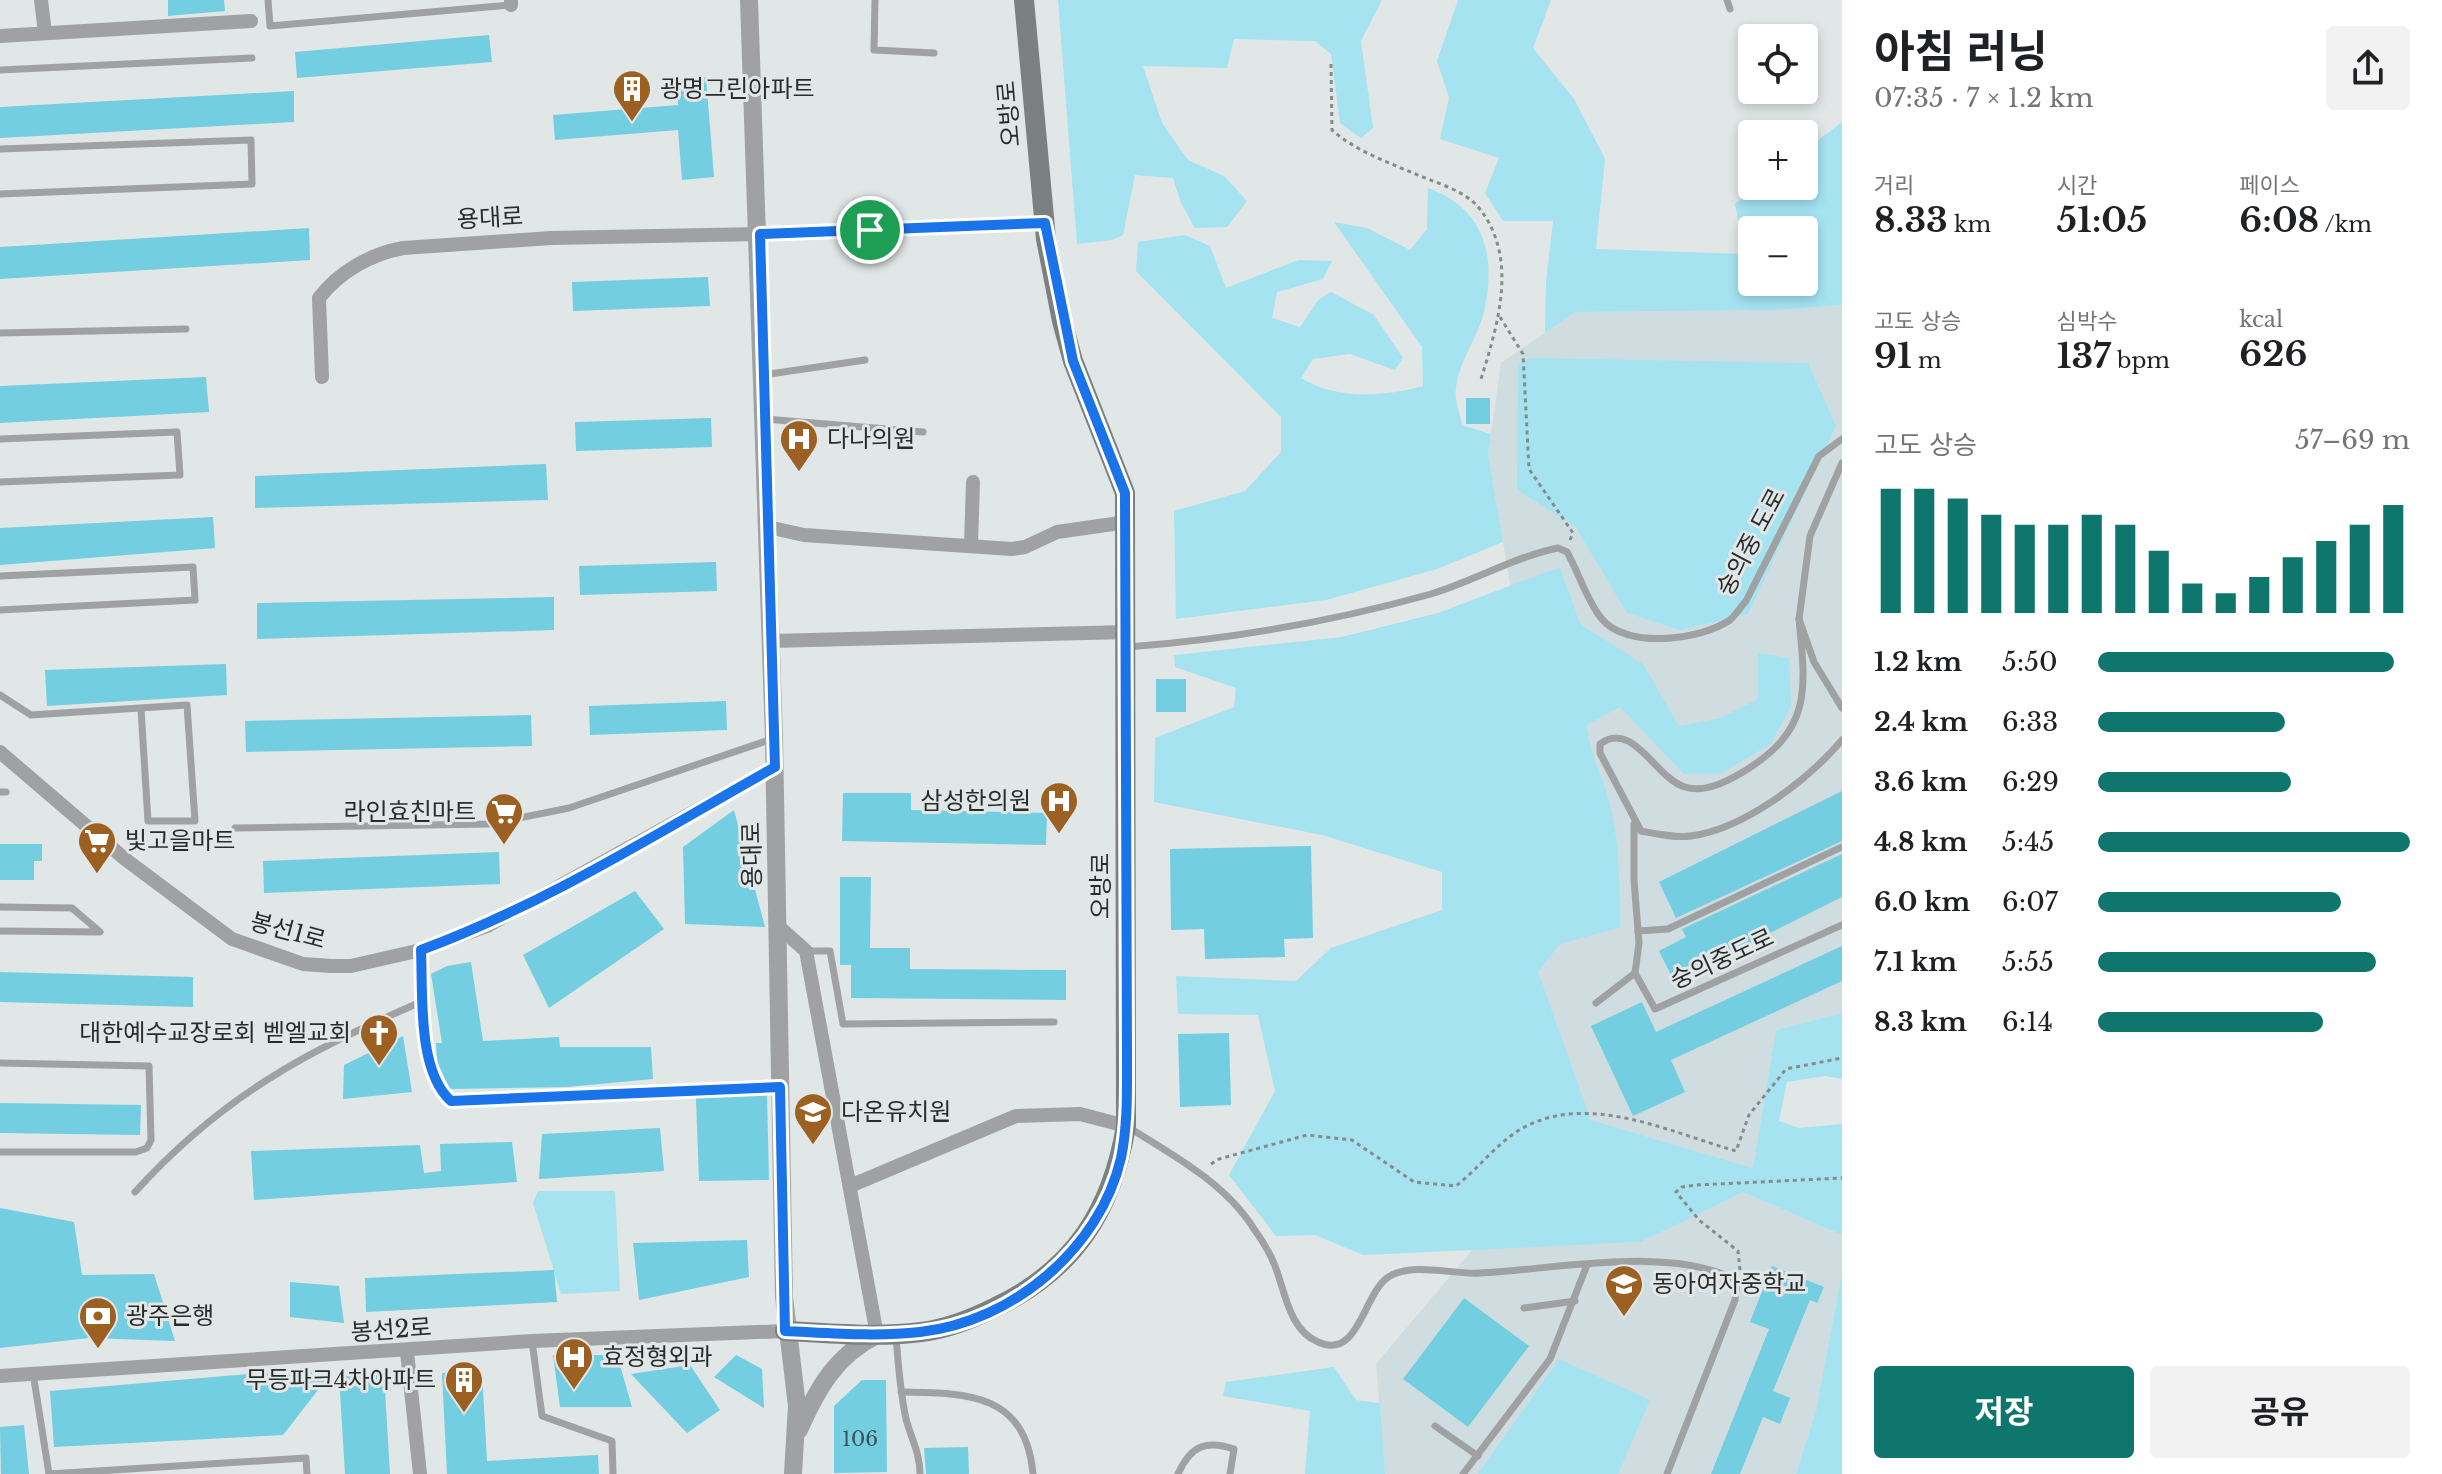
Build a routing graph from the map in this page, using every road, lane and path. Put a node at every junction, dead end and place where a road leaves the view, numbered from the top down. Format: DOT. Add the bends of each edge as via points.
graph roads {
  1 [pos="41,0"];
  2 [pos="268,0"];
  3 [pos="749,0"];
  4 [pos="875,0"];
  5 [pos="1024,0"];
  6 [pos="1727,0"];
  7 [pos="511,2"];
  8 [pos="1730,9"];
  9 [pos="251,21"];
  10 [pos="45,33"];
  11 [pos="0,36"];
  12 [pos="934,53"];
  13 [pos="252,58"];
  14 [pos="1331,64"];
  15 [pos="0,70"];
  16 [pos="0,149"];
  17 [pos="0,194"];
  18 [pos="1045,223"];
  19 [pos="760,234"];
  20 [pos="1500,317"];
  21 [pos="186,329"];
  22 [pos="0,333"];
  23 [pos="865,360"];
  24 [pos="763,375"];
  25 [pos="322,377"];
  26 [pos="1481,379"];
  27 [pos="765,419"];
  28 [pos="923,432"];
  29 [pos="0,439"];
  30 [pos="1842,439"];
  31 [pos="1842,463"];
  32 [pos="0,482"];
  33 [pos="973,482"];
  34 [pos="1127,522"];
  35 [pos="768,527"];
  36 [pos="971,545"];
  37 [pos="1567,552"];
  38 [pos="0,576"];
  39 [pos="0,610"];
  40 [pos="1799,619"];
  41 [pos="1128,639"];
  42 [pos="771,641"];
  43 [pos="0,695"];
  44 [pos="1842,708"];
  45 [pos="141,709"];
  46 [pos="774,739"];
  47 [pos="1842,740"];
  48 [pos="0,752"];
  49 [pos="775,767"];
  50 [pos="1634,824"];
  51 [pos="235,828"];
  52 [pos="1842,847"];
  53 [pos="0,907"];
  54 [pos="1842,925"];
  55 [pos="778,926"];
  56 [pos="0,931"];
  57 [pos="1638,931"];
  58 [pos="421,950"];
  59 [pos="806,951"];
  60 [pos="1635,973"];
  61 [pos="423,1001"];
  62 [pos="1596,1003"];
  63 [pos="1054,1022"];
  64 [pos="1842,1058"];
  65 [pos="0,1063"];
  66 [pos="780,1087"];
  67 [pos="1126,1126"];
  68 [pos="0,1152"];
  69 [pos="1199,1173"];
  70 [pos="1842,1178"];
  71 [pos="850,1186"];
  72 [pos="135,1192"];
  73 [pos="1587,1265"];
  74 [pos="1737,1281"];
  75 [pos="1575,1301"];
  76 [pos="1524,1308"];
  77 [pos="785,1331"];
  78 [pos="886,1334"];
  79 [pos="532,1341"];
  80 [pos="407,1352"];
  81 [pos="33,1373"];
  82 [pos="0,1376"];
  83 [pos="901,1392"];
  84 [pos="1435,1426"];
  85 [pos="795,1439"];
  86 [pos="1478,1456"];
  87 [pos="49,1474"];
  88 [pos="307,1474"];
  89 [pos="420,1474"];
  90 [pos="613,1474"];
  91 [pos="793,1474"];
  92 [pos="920,1474"];
  93 [pos="1033,1474"];
  94 [pos="1178,1474"];
  95 [pos="1230,1474"];
  96 [pos="1463,1474"];
  97 [pos="1667,1474"];
  1 -- 10 [label="street"];
  2 -- 7 [label="lane" via="270,26"];
  3 -- 19 [label="street, 용대로"];
  4 -- 12 [label="lane" via="874,50"];
  5 -- 18 [label="main road, 오방로"];
  6 -- 8 [label="lane"];
  9 -- 10 [label="street"];
  10 -- 11 [label="street"];
  13 -- 15 [label="lane"];
  14 -- 20 [label="path" via="1332,130 1349,145 1478,206 1501,247"];
  16 -- 17 [label="lane" via="251,140 252,184"];
  18 -- 19 [label="lane"];
  18 -- 34 [label="main road, 오방로" via="1073,361 1118,467"];
  19 -- 24 [label="street, 용대로"];
  19 -- 25 [label="street, 용대로" via="551,238 382,252 319,298"];
  20 -- 26 [label="path"];
  20 -- 37 [label="path" via="1523,354 1529,469 1573,533"];
  21 -- 22 [label="lane"];
  23 -- 24 [label="lane"];
  24 -- 27 [label="street, 용대로"];
  27 -- 28 [label="lane"];
  27 -- 35 [label="street, 용대로"];
  29 -- 32 [label="lane" via="177,432 180,475"];
  30 -- 37 [label="lane, 숭의중 도로" via="1819,456 1746,601 1730,620 1660,641 1613,629 1602,620"];
  31 -- 40 [label="lane, 숭의중 도로" via="1810,536"];
  33 -- 36 [label="street"];
  34 -- 36 [label="street" via="1057,532 1025,547"];
  34 -- 41 [label="main road, 오방로"];
  35 -- 36 [label="street" via="804,535"];
  35 -- 42 [label="street, 용대로"];
  37 -- 41 [label="lane" via="1547,550 1434,593 1354,614 1211,640"];
  38 -- 39 [label="lane" via="193,567 195,600"];
  40 -- 44 [label="lane, 숭의중 도로" via="1814,662"];
  40 -- 50 [label="lane, 숭의중 도로" via="1804,699 1786,739 1754,765 1709,788 1686,788 1666,779 1630,741 1608,738 1600,744"];
  41 -- 42 [label="street"];
  41 -- 67 [label="main road, 오방로"];
  42 -- 46 [label="street, 용대로"];
  43 -- 45 [label="lane" via="31,715"];
  45 -- 45 [label="lane" via="187,705 195,821 148,821"];
  46 -- 49 [label="street, 용대로"];
  46 -- 51 [label="lane" via="569,808 489,824"];
  47 -- 50 [label="lane" via="1820,766 1783,795 1708,833 1649,833"];
  48 -- 58 [label="street, 봉선1로" via="125,859 232,939 303,964 331,966"];
  49 -- 55 [label="street, 용대로"];
  49 -- 58 [label="street, 봉선1로" via="487,926"];
  50 -- 57 [label="lane, 숭의중도로"];
  52 -- 57 [label="lane, 숭의중도로" via="1668,929"];
  53 -- 56 [label="lane" via="72,908 100,932"];
  54 -- 60 [label="lane, 숭의중도로" via="1655,1009"];
  55 -- 59 [label="street"];
  55 -- 66 [label="street, 용대로"];
  57 -- 60 [label="lane, 숭의중도로"];
  58 -- 61 [label="lane"];
  59 -- 63 [label="lane" via="830,951 843,1024"];
  59 -- 71 [label="street"];
  60 -- 62 [label="lane, 숭의중도로"];
  61 -- 66 [label="lane" via="428,1058 438,1090 451,1101"];
  61 -- 72 [label="lane" via="333,1041 257,1084 195,1130"];
  64 -- 69 [label="path" via="1786,1069 1749,1115 1736,1151 1598,1113 1548,1115 1518,1131 1456,1186 1414,1182 1352,1140 1307,1135 1219,1159"];
  65 -- 68 [label="lane" via="149,1066 151,1140 136,1152"];
  66 -- 77 [label="street, 용대로"];
  67 -- 69 [label="lane"];
  67 -- 71 [label="street" via="1080,1114 1016,1116"];
  67 -- 78 [label="main road, 오방로" via="1121,1159 1104,1205 1052,1271 1028,1290 966,1321"];
  69 -- 73 [label="lane" via="1253,1226 1274,1262 1292,1316 1303,1334 1320,1344 1341,1343 1356,1331 1375,1291 1390,1275"];
  70 -- 74 [label="path" via="1697,1185 1676,1192 1699,1220 1738,1251"];
  71 -- 78 [label="street"];
  73 -- 74 [label="lane" via="1672,1265 1723,1273"];
  73 -- 75 [label="lane"];
  74 -- 97 [label="lane" via="1735,1300"];
  75 -- 76 [label="lane"];
  75 -- 86 [label="lane" via="1550,1359"];
  77 -- 78 [label="main road, 오방로"];
  77 -- 79 [label="street, 봉선2로"];
  77 -- 85 [label="street, 용대로" via="794,1368"];
  78 -- 83 [label="lane"];
  78 -- 85 [label="street" via="859,1343 828,1374"];
  79 -- 80 [label="street, 봉선2로"];
  79 -- 90 [label="lane" via="542,1416 612,1441"];
  80 -- 81 [label="street, 봉선2로"];
  80 -- 89 [label="street"];
  81 -- 82 [label="street, 봉선2로"];
  81 -- 87 [label="lane"];
  83 -- 92 [label="lane"];
  83 -- 93 [label="lane" via="955,1393 1001,1408 1021,1426 1031,1449"];
  84 -- 86 [label="lane"];
  85 -- 91 [label="street, 용대로"];
  86 -- 96 [label="lane"];
  87 -- 88 [label="lane" via="306,1458"];
  94 -- 95 [label="lane" via="1191,1450 1205,1443 1234,1449"];
}
